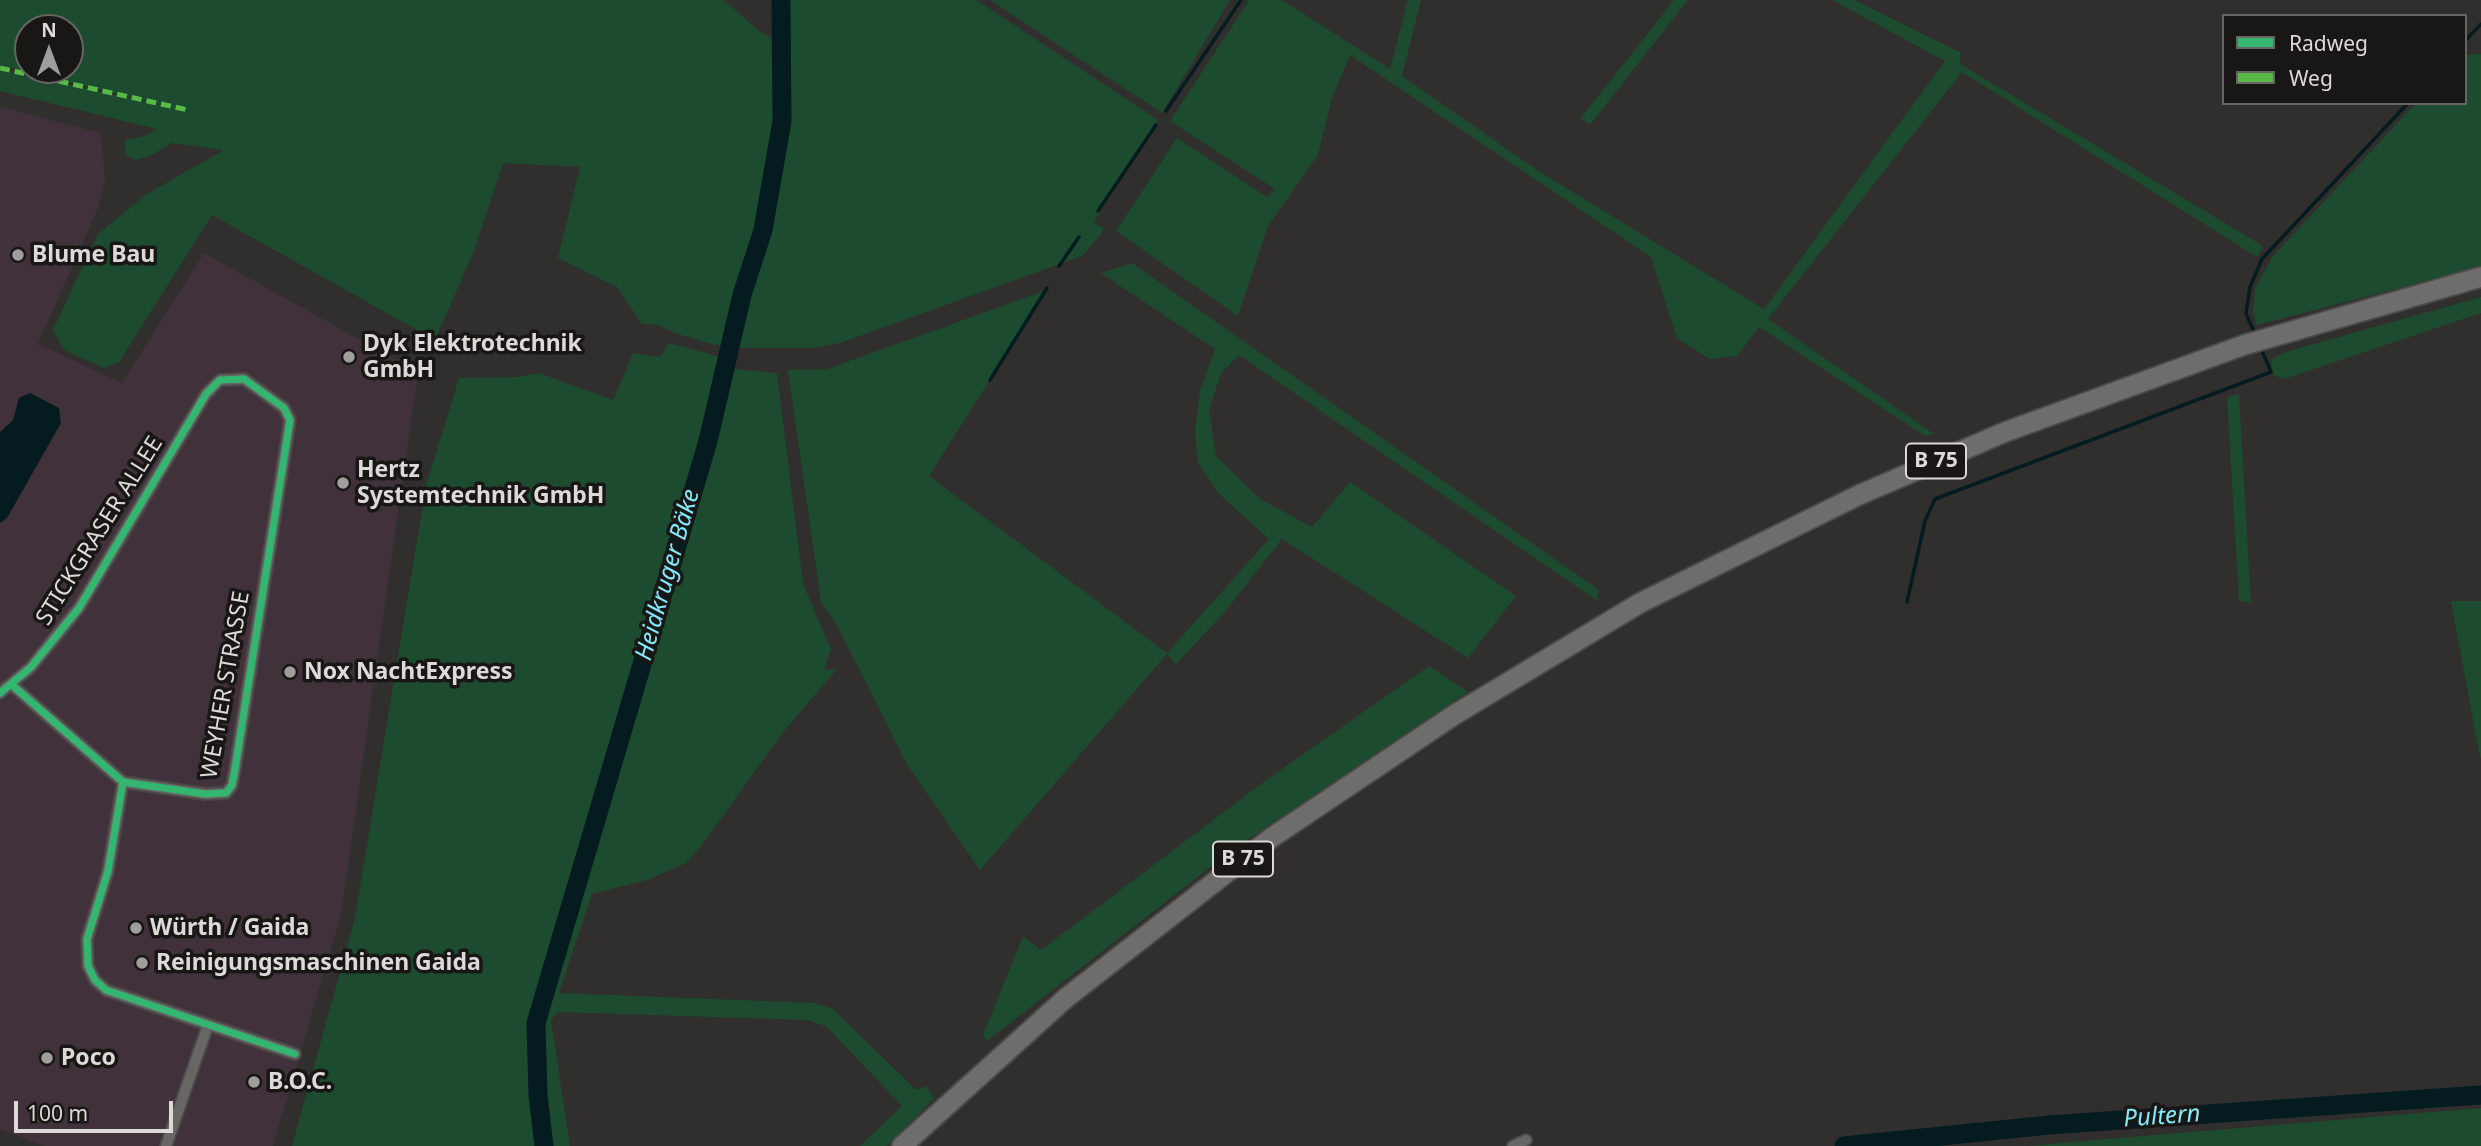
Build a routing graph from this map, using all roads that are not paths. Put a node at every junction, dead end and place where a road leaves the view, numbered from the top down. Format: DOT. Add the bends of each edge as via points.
graph roads {
  1 [pos="2481,276"];
  2 [pos="2481,290"];
  3 [pos="2274,342"];
  4 [pos="2246,351"];
  5 [pos="220,380"];
  6 [pos="12,685"];
  7 [pos="0,693"];
  8 [pos="123,782"];
  9 [pos="208,1025"];
  10 [pos="295,1054"];
  11 [pos="1526,1140"];
  12 [pos="166,1146"];
  13 [pos="902,1146"];
  14 [pos="920,1146"];
  15 [pos="1513,1146"];
  1 -- 3 [label="highway, B 75"];
  2 -- 3 [label="highway, B 75"];
  3 -- 4 [label="highway, B 75"];
  4 -- 13 [label="highway, B 75" via="2017,428 1859,495 1640,603 1362,775 1174,912 1057,1006"];
  4 -- 14 [label="highway, B 75" via="1865,506 1660,607 1524,685 1368,786 1210,899 1047,1031"];
  5 -- 6 [label="street, STICKGRASER ALLEE" via="206,394 79,608"];
  5 -- 8 [label="street, WEYHER STRASSE" via="244,379 284,408 290,420 233,777 226,793 219,795"];
  6 -- 7 [label="street, STICKGRASER ALLEE"];
  6 -- 8 [label="street"];
  8 -- 9 [label="street" via="108,871 87,939 88,967 106,990"];
  9 -- 10 [label="street"];
  9 -- 12 [label="street"];
  11 -- 15 [label="street"];
}
